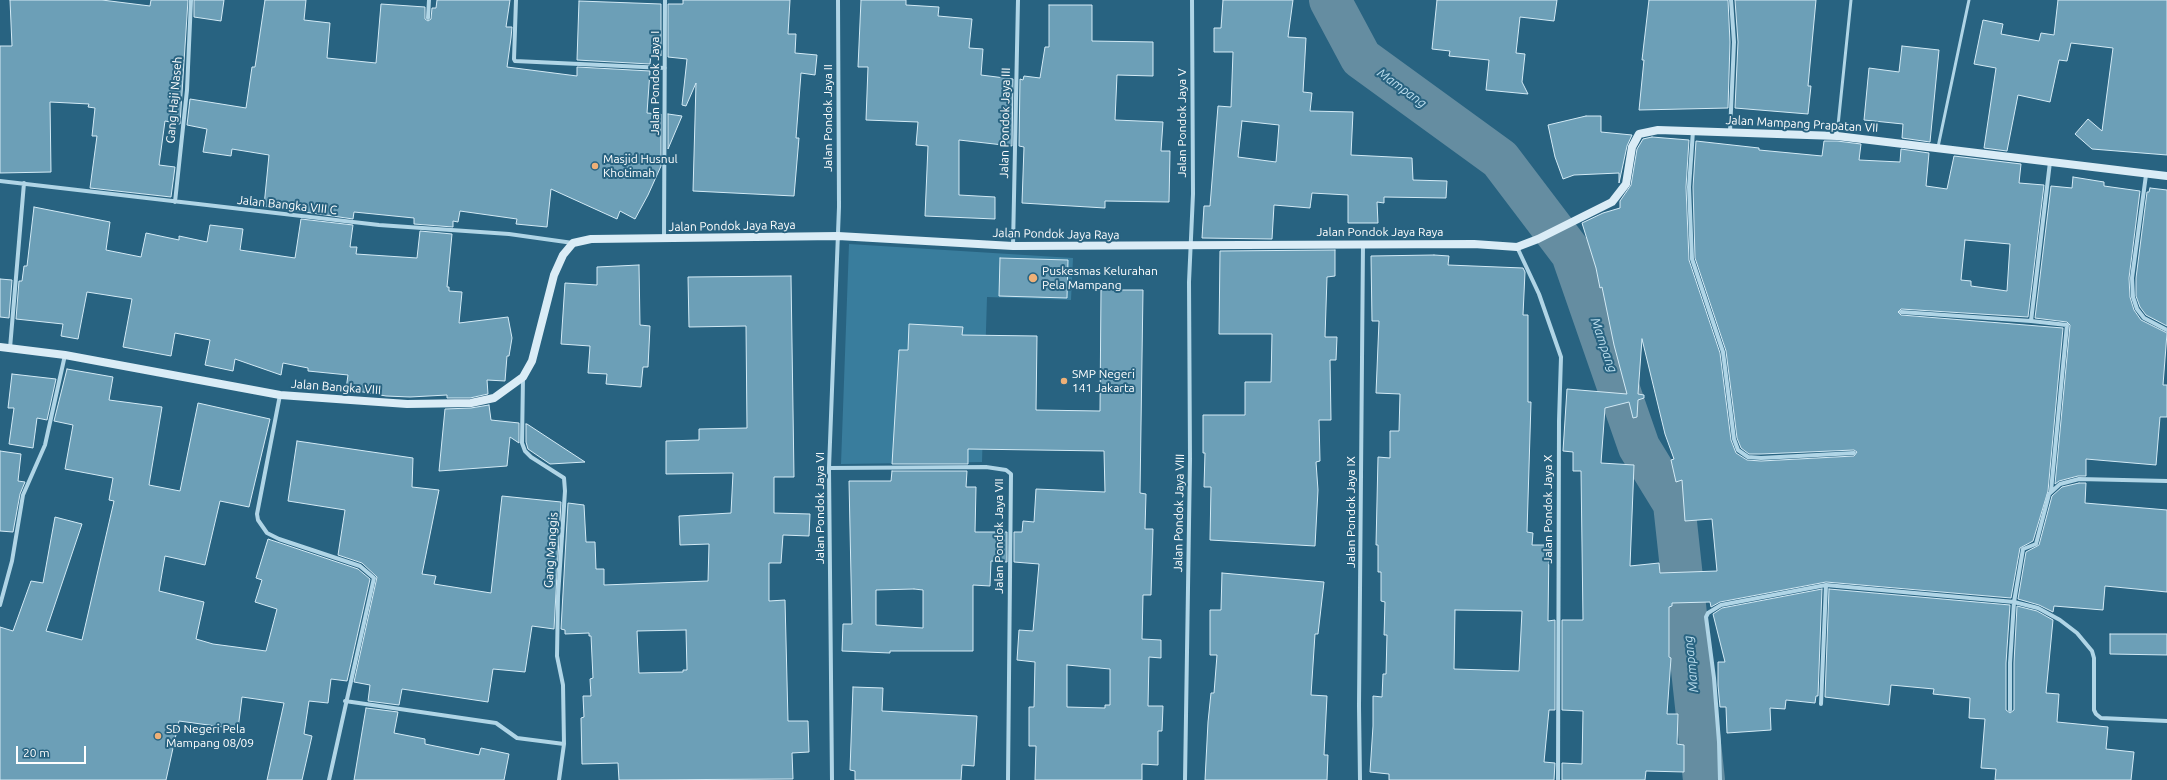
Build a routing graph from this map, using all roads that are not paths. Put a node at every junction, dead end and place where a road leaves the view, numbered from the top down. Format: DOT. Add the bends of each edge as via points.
graph roads {
  1 [pos="191,0"];
  2 [pos="429,0"];
  3 [pos="516,0"];
  4 [pos="666,0"];
  5 [pos="838,0"];
  6 [pos="1018,0"];
  7 [pos="1192,0"];
  8 [pos="1731,0"];
  9 [pos="1851,0"];
  10 [pos="1970,0"];
  11 [pos="428,18"];
  12 [pos="665,68"];
  13 [pos="1693,130"];
  14 [pos="1730,132"];
  15 [pos="1837,136"];
  16 [pos="1938,147"];
  17 [pos="2050,162"];
  18 [pos="2146,175"];
  19 [pos="2167,176"];
  20 [pos="0,181"];
  21 [pos="24,183"];
  22 [pos="176,202"];
  23 [pos="838,236"];
  24 [pos="664,239"];
  25 [pos="1538,239"];
  26 [pos="573,243"];
  27 [pos="1362,244"];
  28 [pos="1013,246"];
  29 [pos="1191,246"];
  30 [pos="1517,247"];
  31 [pos="1901,312"];
  32 [pos="2031,321"];
  33 [pos="2167,330"];
  34 [pos="0,348"];
  35 [pos="10,348"];
  36 [pos="65,355"];
  37 [pos="523,377"];
  38 [pos="280,395"];
  39 [pos="1854,453"];
  40 [pos="829,468"];
  41 [pos="2167,481"];
  42 [pos="2051,491"];
  43 [pos="1826,585"];
  44 [pos="2014,602"];
  45 [pos="0,605"];
  46 [pos="346,701"];
  47 [pos="1821,704"];
  48 [pos="2010,710"];
  49 [pos="2167,721"];
  50 [pos="564,744"];
  51 [pos="329,780"];
  52 [pos="559,780"];
  53 [pos="832,780"];
  54 [pos="1008,780"];
  55 [pos="1185,780"];
  56 [pos="1360,780"];
  57 [pos="1558,780"];
  58 [pos="1720,780"];
  1 -- 22 [label="street, Gang Haji Naseh" via="187,90"];
  2 -- 11 [label="street"];
  3 -- 12 [label="street" via="515,61"];
  4 -- 12 [label="street, Jalan Pondok Jaya I"];
  5 -- 23 [label="street, Jalan Pondok Jaya II"];
  6 -- 28 [label="street, Jalan Pondok Jaya III"];
  7 -- 29 [label="street, Jalan Pondok Jaya V"];
  8 -- 14 [label="street" via="1734,42"];
  9 -- 15 [label="lane"];
  10 -- 16 [label="lane"];
  12 -- 24 [label="street, Jalan Pondok Jaya I"];
  13 -- 14 [label="street, Jalan Mampang Prapatan VII"];
  13 -- 25 [label="street, Jalan Mampang Prapatan VII" via="1658,130 1638,134 1632,147 1626,184 1612,202"];
  13 -- 39 [label="street" via="1689,187 1692,259 1723,352 1734,438 1738,450 1748,457 1761,458"];
  14 -- 15 [label="street, Jalan Mampang Prapatan VII"];
  15 -- 16 [label="street, Jalan Mampang Prapatan VII"];
  16 -- 17 [label="street, Jalan Mampang Prapatan VII"];
  17 -- 18 [label="street, Jalan Mampang Prapatan VII"];
  17 -- 32 [label="street"];
  18 -- 19 [label="street, Jalan Mampang Prapatan VII"];
  18 -- 33 [label="street" via="2132,278 2133,297 2137,310 2144,318"];
  20 -- 21 [label="street, Jalan Bangka VIII C"];
  21 -- 22 [label="street, Jalan Bangka VIII C"];
  21 -- 35 [label="street"];
  22 -- 26 [label="street, Jalan Bangka VIII C" via="379,225 509,234"];
  23 -- 24 [label="street, Jalan Pondok Jaya Raya"];
  23 -- 28 [label="street, Jalan Pondok Jaya Raya"];
  23 -- 40 [label="street, Jalan Pondok Jaya VI"];
  24 -- 26 [label="street, Jalan Pondok Jaya Raya" via="613,238"];
  25 -- 30 [label="street, Jalan Pondok Jaya Raya"];
  26 -- 37 [label="street, Jalan Bangka VIII" via="563,255 554,275 532,361"];
  27 -- 29 [label="street, Jalan Pondok Jaya Raya"];
  27 -- 30 [label="street, Jalan Pondok Jaya Raya" via="1474,244"];
  27 -- 56 [label="street, Jalan Pondok Jaya IX"];
  28 -- 29 [label="street, Jalan Pondok Jaya Raya"];
  29 -- 55 [label="street, Jalan Pondok Jaya VIII"];
  30 -- 57 [label="street, Jalan Pondok Jaya X" via="1539,294 1561,357 1558,421"];
  31 -- 32 [label="street"];
  32 -- 42 [label="street" via="2067,325"];
  34 -- 35 [label="street, Jalan Bangka VIII"];
  35 -- 36 [label="street, Jalan Bangka VIII"];
  36 -- 38 [label="street, Jalan Bangka VIII"];
  36 -- 45 [label="street" via="45,445 23,495 12,561"];
  37 -- 38 [label="street, Jalan Bangka VIII" via="494,398 471,403 407,404"];
  37 -- 50 [label="street, Gang Manggis" via="522,443 525,451 564,478 557,656 563,685"];
  38 -- 46 [label="street" via="257,514 258,520 267,533 360,566 374,578"];
  40 -- 53 [label="street, Jalan Pondok Jaya VI"];
  40 -- 54 [label="street, Jalan Pondok Jaya VII" via="986,467 1006,470 1011,474"];
  41 -- 42 [label="street" via="2079,479 2060,484"];
  42 -- 44 [label="street" via="2036,544 2023,549"];
  43 -- 44 [label="street"];
  43 -- 47 [label="street"];
  43 -- 58 [label="street" via="1721,605 1708,613 1706,617 1718,720"];
  44 -- 48 [label="street"];
  44 -- 49 [label="street" via="2038,608 2060,620 2084,641 2094,658 2094,710 2101,718"];
  46 -- 50 [label="street" via="496,723 517,738"];
  46 -- 51 [label="street"];
  50 -- 52 [label="street, Gang Manggis"];
}
